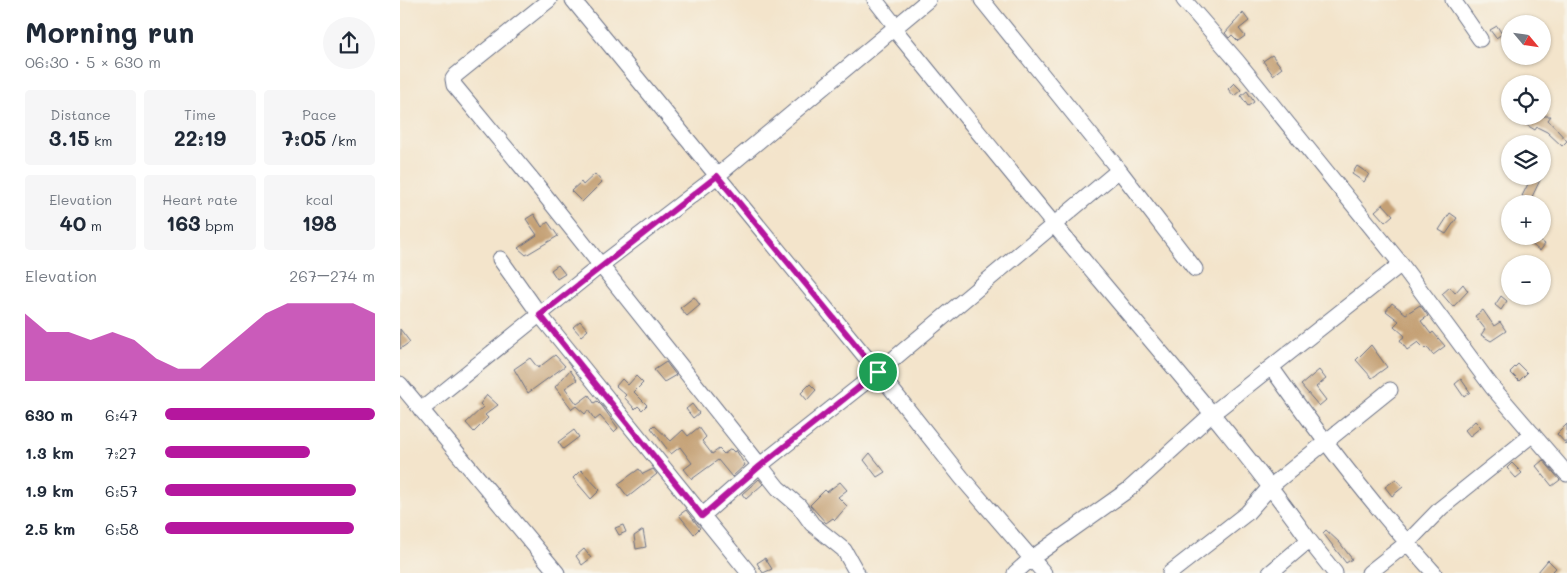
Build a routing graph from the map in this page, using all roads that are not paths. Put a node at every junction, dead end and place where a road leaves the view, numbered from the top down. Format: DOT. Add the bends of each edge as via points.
graph roads {
  1 [pos="549,0"];
  2 [pos="573,0"];
  3 [pos="875,0"];
  4 [pos="928,0"];
  5 [pos="982,0"];
  6 [pos="1184,0"];
  7 [pos="1452,0"];
  8 [pos="896,29"];
  9 [pos="1480,39"];
  10 [pos="1119,170"];
  11 [pos="717,176"];
  12 [pos="1054,225"];
  13 [pos="500,259"];
  14 [pos="1402,264"];
  15 [pos="601,265"];
  16 [pos="1194,269"];
  17 [pos="540,315"];
  18 [pos="1270,367"];
  19 [pos="878,372"];
  20 [pos="400,384"];
  21 [pos="1390,390"];
  22 [pos="421,410"];
  23 [pos="1213,413"];
  24 [pos="1533,434"];
  25 [pos="1325,443"];
  26 [pos="760,466"];
  27 [pos="1567,474"];
  28 [pos="1271,486"];
  29 [pos="702,516"];
  30 [pos="1309,540"];
  31 [pos="1407,543"];
  32 [pos="1032,558"];
  33 [pos="557,573"];
  34 [pos="749,573"];
  35 [pos="857,573"];
  36 [pos="1015,573"];
  37 [pos="1044,573"];
  38 [pos="1170,573"];
  39 [pos="1270,573"];
  40 [pos="1335,573"];
  41 [pos="1369,573"];
  42 [pos="1434,573"];
  1 -- 15 [label="street" via="452,79"];
  2 -- 11 [label="street"];
  3 -- 8 [label="street"];
  4 -- 8 [label="street"];
  5 -- 10 [label="street"];
  6 -- 14 [label="street" via="1238,61"];
  7 -- 9 [label="street"];
  8 -- 11 [label="street"];
  8 -- 12 [label="street"];
  10 -- 12 [label="street"];
  10 -- 16 [label="street"];
  11 -- 15 [label="street"];
  11 -- 19 [label="street"];
  12 -- 19 [label="street"];
  12 -- 23 [label="street"];
  13 -- 17 [label="street"];
  14 -- 18 [label="street"];
  14 -- 24 [label="street" via="1481,372"];
  15 -- 17 [label="street"];
  15 -- 26 [label="street"];
  17 -- 22 [label="street"];
  17 -- 29 [label="street"];
  18 -- 23 [label="street"];
  18 -- 25 [label="street"];
  19 -- 26 [label="street"];
  19 -- 32 [label="street" via="962,478"];
  20 -- 22 [label="street"];
  21 -- 25 [label="street"];
  22 -- 33 [label="street"];
  23 -- 28 [label="street"];
  23 -- 32 [label="street" via="1128,490"];
  24 -- 27 [label="street"];
  24 -- 31 [label="street" via="1441,508"];
  25 -- 28 [label="street"];
  25 -- 31 [label="street"];
  26 -- 29 [label="street"];
  26 -- 35 [label="street" via="812,524 844,550"];
  28 -- 30 [label="street"];
  28 -- 38 [label="street" via="1246,513"];
  29 -- 34 [label="street"];
  30 -- 39 [label="street"];
  30 -- 40 [label="street"];
  31 -- 41 [label="street"];
  31 -- 42 [label="street"];
  32 -- 36 [label="street"];
  32 -- 37 [label="street"];
}
